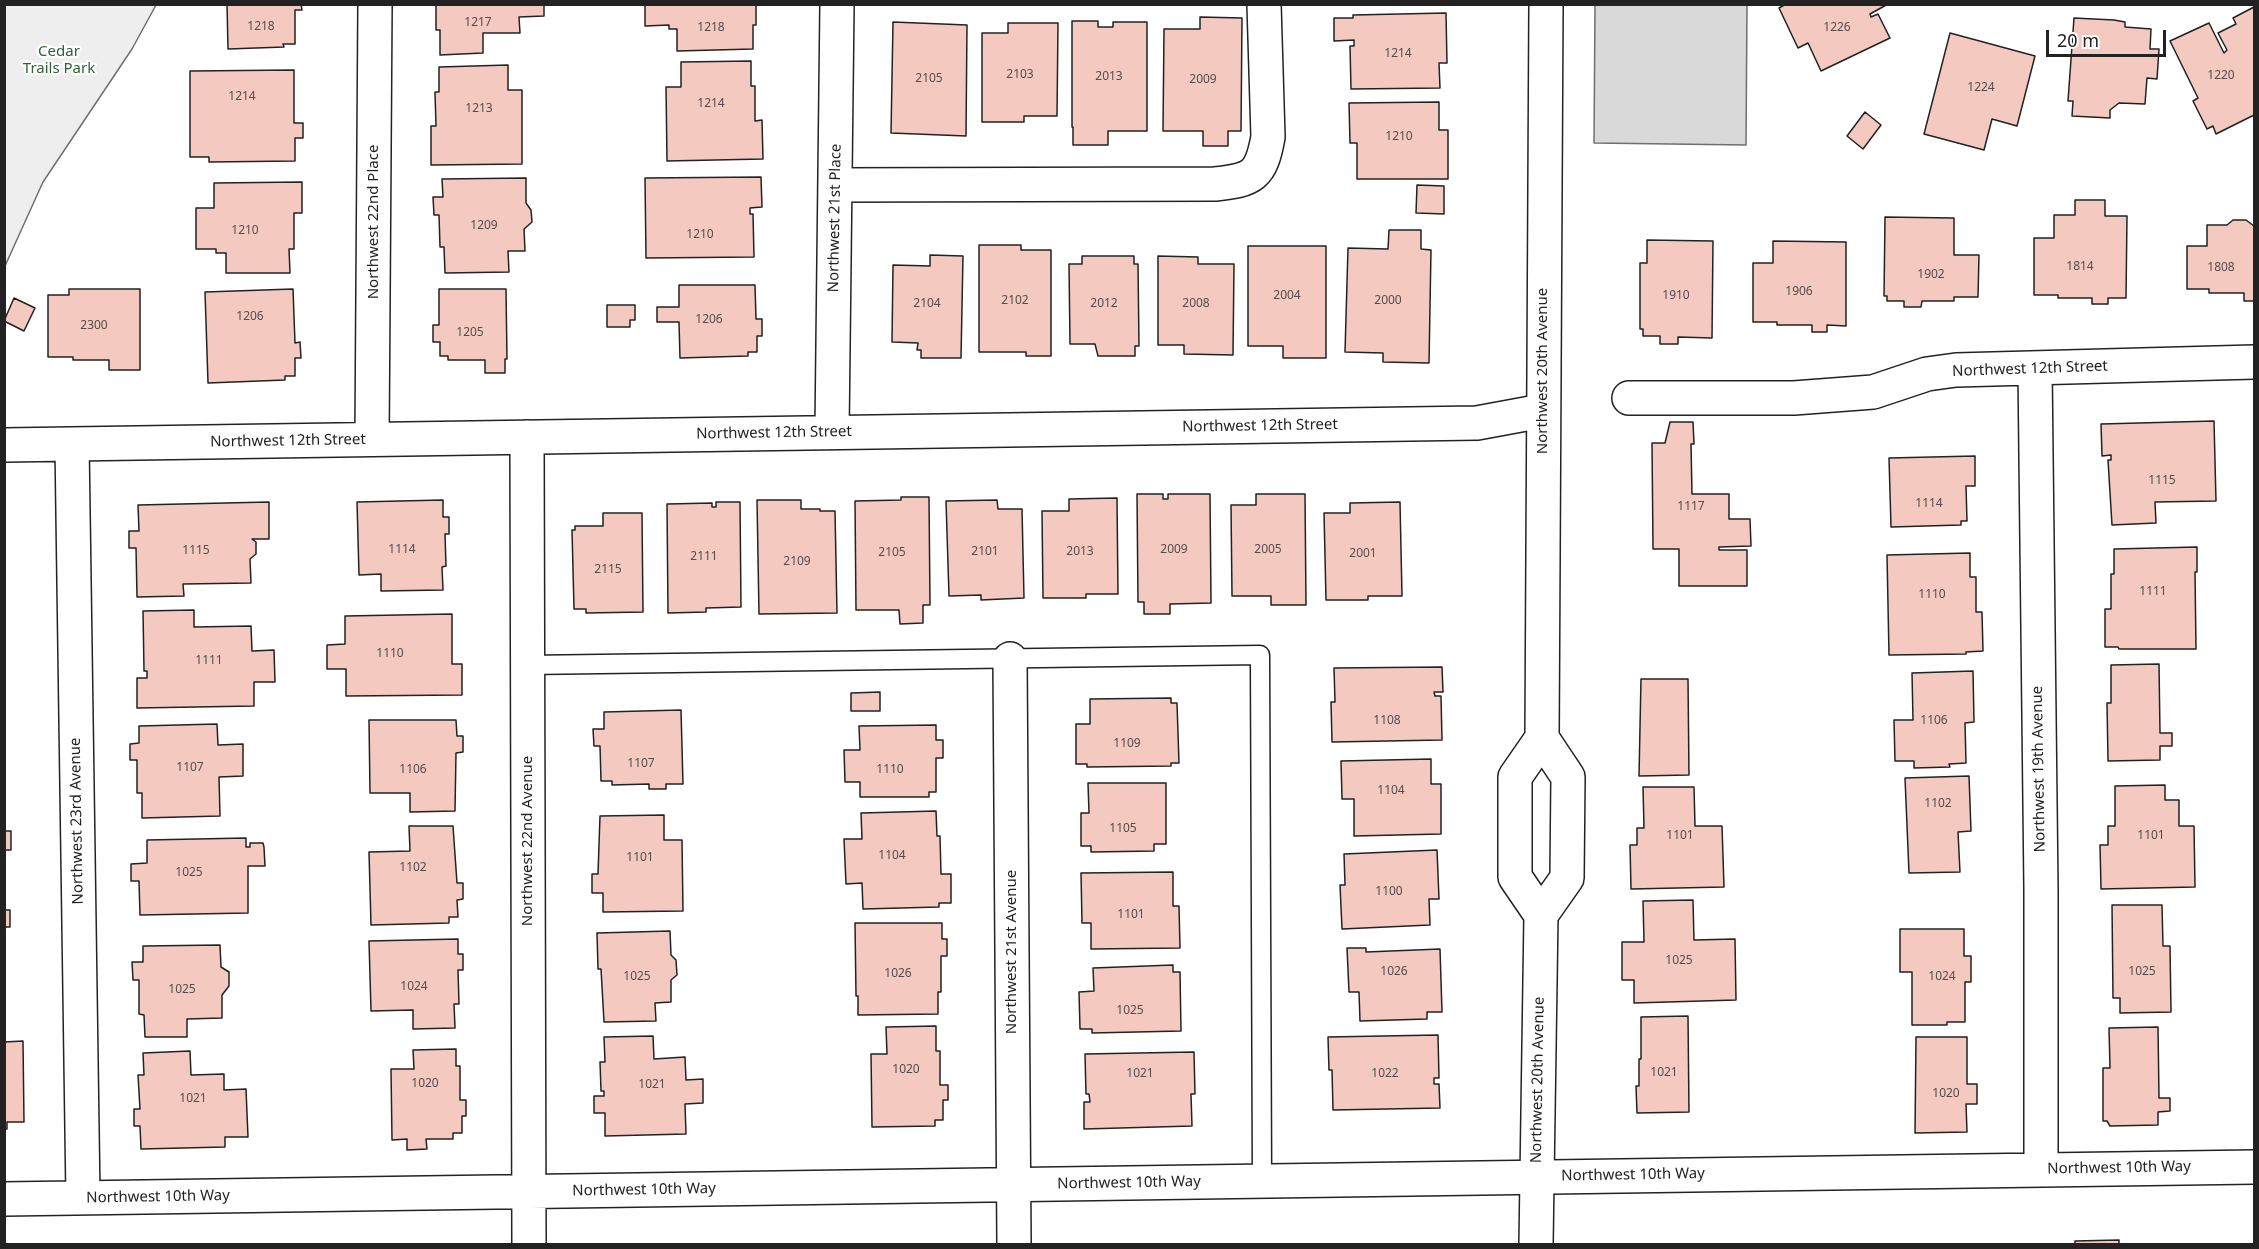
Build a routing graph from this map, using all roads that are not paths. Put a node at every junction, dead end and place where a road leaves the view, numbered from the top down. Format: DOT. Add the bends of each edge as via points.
graph roads {
  1 [pos="375,4"];
  2 [pos="837,4"];
  3 [pos="1264,4"];
  4 [pos="1546,4"];
  5 [pos="835,185"];
  6 [pos="2254,363"];
  7 [pos="2035,368"];
  8 [pos="1629,398"];
  9 [pos="1542,411"];
  10 [pos="832,431"];
  11 [pos="527,438"];
  12 [pos="372,440"];
  13 [pos="72,444"];
  14 [pos="4,445"];
  15 [pos="1010,659"];
  16 [pos="527,665"];
  17 [pos="1542,738"];
  18 [pos="1541,915"];
  19 [pos="2254,1167"];
  20 [pos="2041,1169"];
  21 [pos="1536,1177"];
  22 [pos="1262,1181"];
  23 [pos="1014,1184"];
  24 [pos="529,1191"];
  25 [pos="83,1198"];
  26 [pos="4,1199"];
  27 [pos="529,1245"];
  28 [pos="1014,1245"];
  29 [pos="1536,1245"];
  1 -- 12 [label="street, Northwest 22nd Place"];
  2 -- 5 [label="street, Northwest 21st Place"];
  3 -- 5 [label="street" via="1268,136 1255,174 1238,182"];
  4 -- 9 [label="street, Northwest 20th Avenue"];
  5 -- 10 [label="street, Northwest 21st Place"];
  6 -- 7 [label="street, Northwest 12th Street"];
  7 -- 8 [label="street, Northwest 12th Street" via="1956,370 1873,392 1794,398"];
  7 -- 20 [label="street, Northwest 19th Avenue"];
  9 -- 10 [label="street, Northwest 12th Street" via="1477,423"];
  9 -- 17 [label="street, Northwest 20th Avenue"];
  10 -- 11 [label="street, Northwest 12th Street"];
  11 -- 12 [label="street, Northwest 12th Street"];
  11 -- 16 [label="street, Northwest 22nd Avenue"];
  12 -- 13 [label="street, Northwest 12th Street"];
  13 -- 14 [label="street, Northwest 12th Street"];
  13 -- 25 [label="street, Northwest 23rd Avenue"];
  15 -- 16 [label="lane"];
  15 -- 22 [label="lane" via="1260,655"];
  15 -- 23 [label="street, Northwest 21st Avenue"];
  16 -- 24 [label="street, Northwest 22nd Avenue"];
  17 -- 18 [label="street" via="1568,777 1567,878"];
  17 -- 18 [label="street" via="1515,777 1515,877"];
  18 -- 21 [label="street, Northwest 20th Avenue"];
  19 -- 20 [label="street, Northwest 10th Way"];
  20 -- 21 [label="street, Northwest 10th Way"];
  21 -- 22 [label="street, Northwest 10th Way"];
  21 -- 29 [label="street, Northwest 20th Avenue"];
  22 -- 23 [label="street, Northwest 10th Way"];
  23 -- 24 [label="street, Northwest 10th Way"];
  23 -- 28 [label="street, Northwest 21st Avenue"];
  24 -- 25 [label="street, Northwest 10th Way"];
  24 -- 27 [label="street, Northwest 22nd Avenue"];
  25 -- 26 [label="street, Northwest 10th Way"];
}
